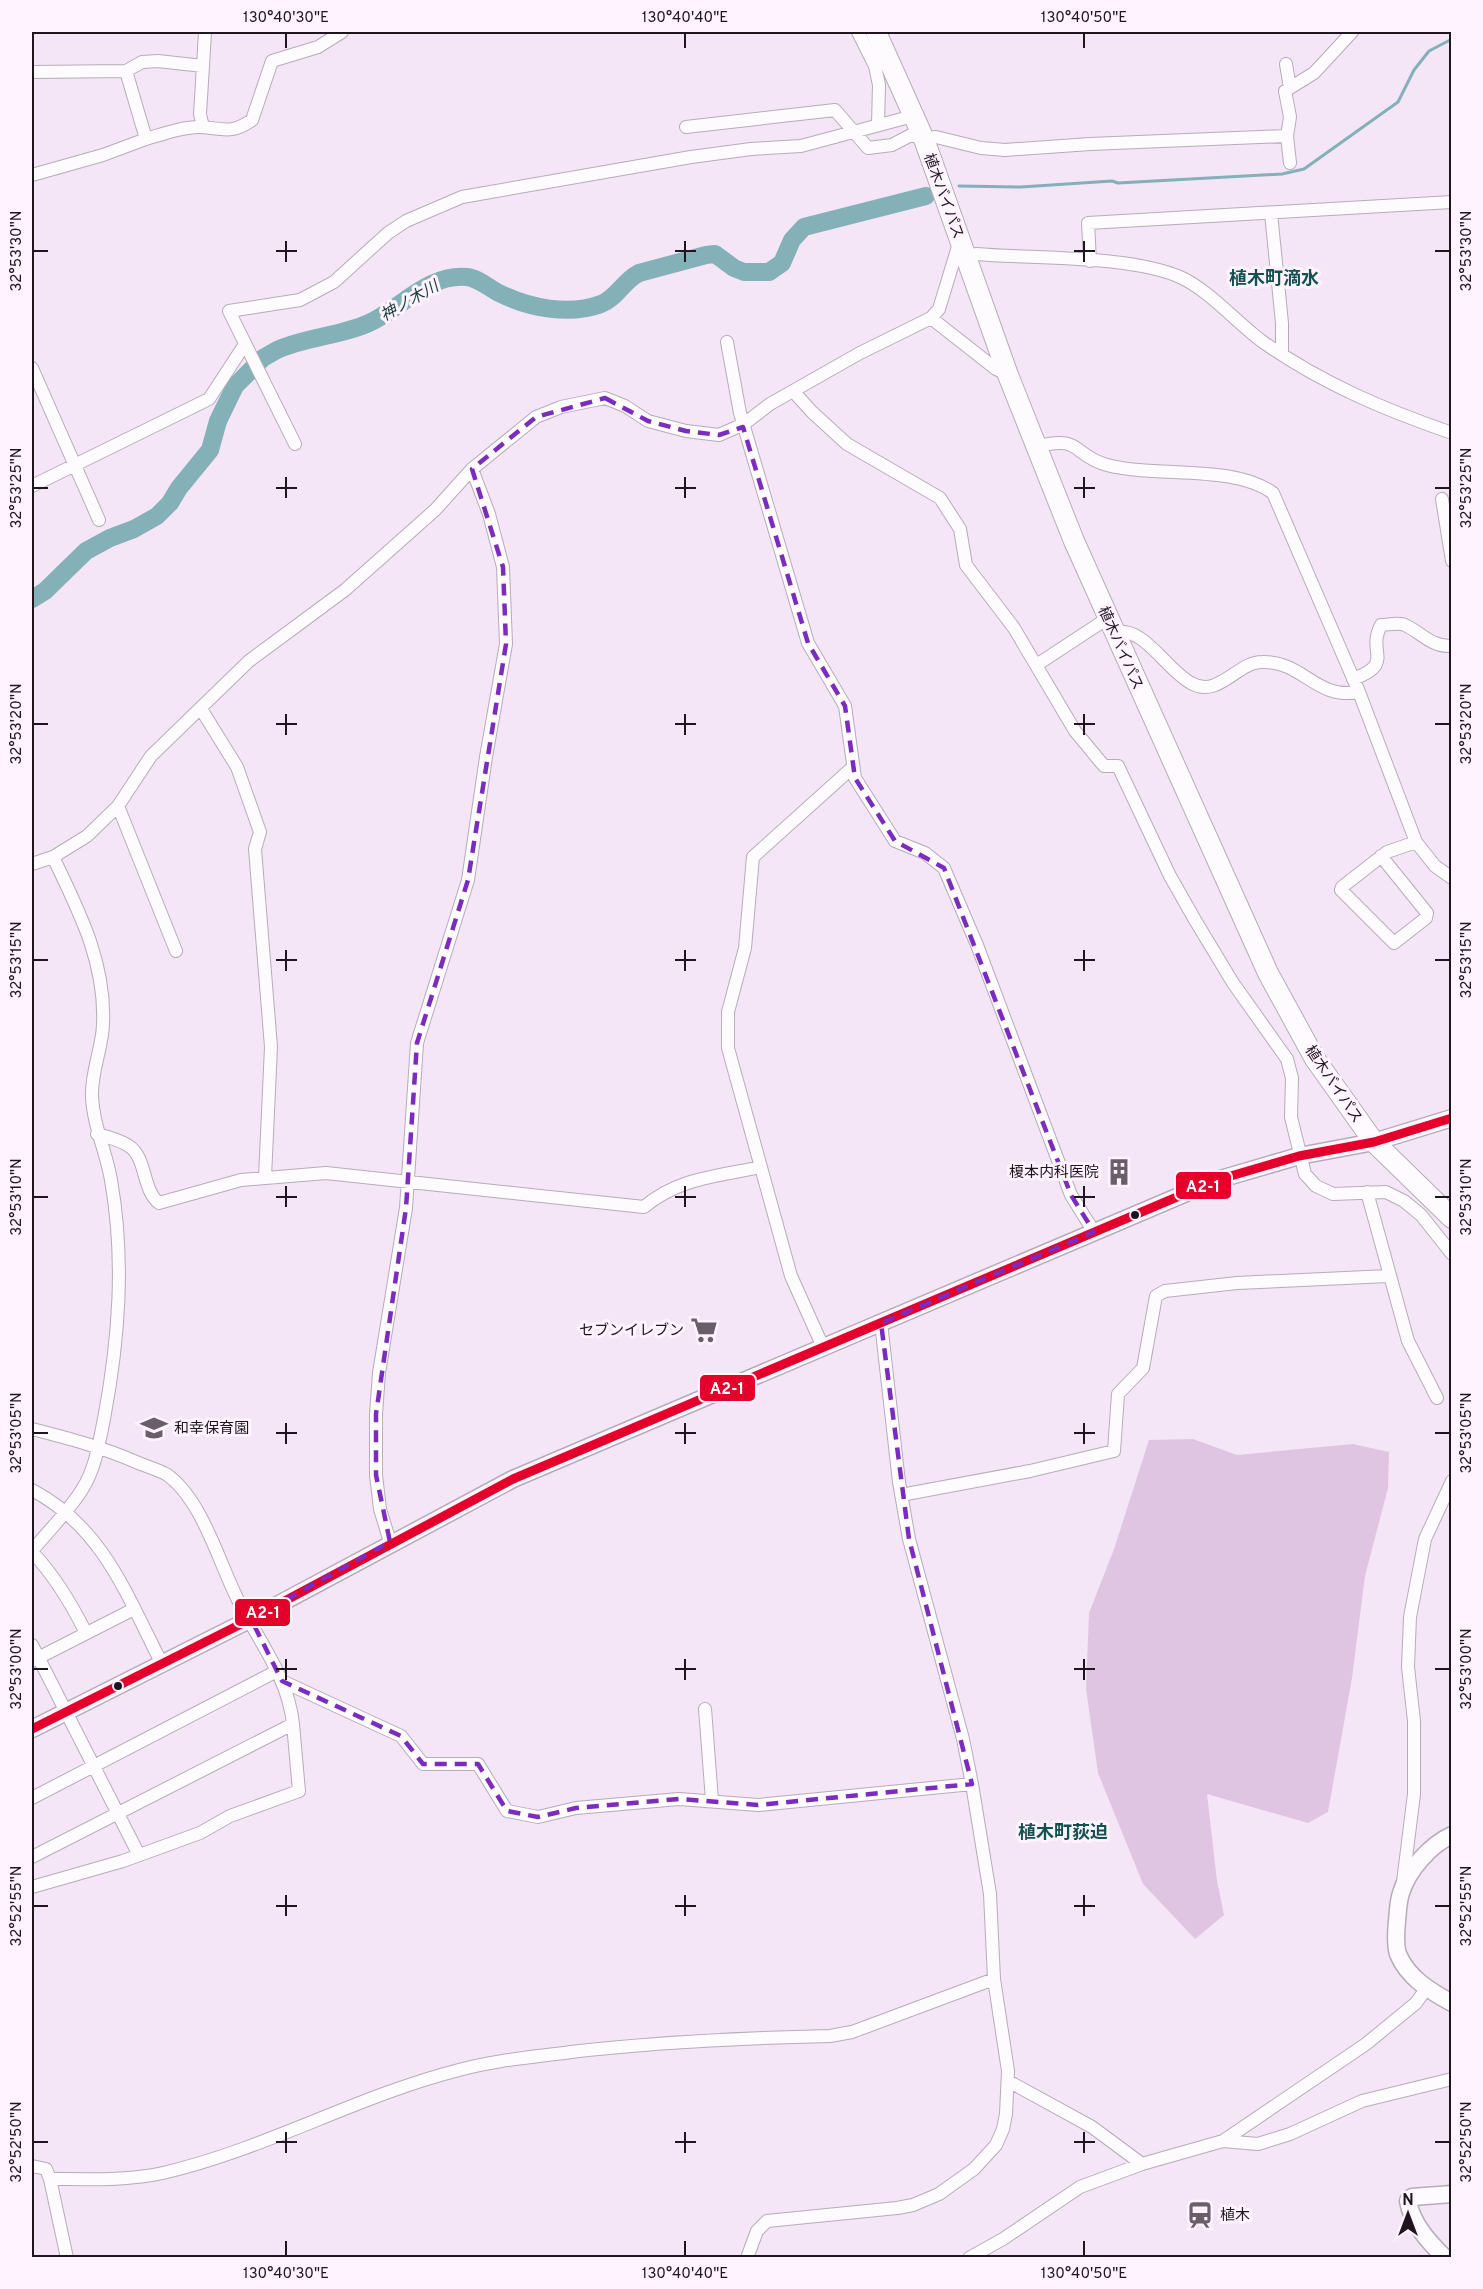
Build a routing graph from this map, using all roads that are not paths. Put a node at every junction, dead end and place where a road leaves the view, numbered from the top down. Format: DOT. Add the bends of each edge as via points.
graph roads {
  1 [pos="205,32"];
  2 [pos="342,32"];
  3 [pos="858,32"];
  4 [pos="876,32"];
  5 [pos="1352,32"];
  6 [pos="1286,64"];
  7 [pos="202,66"];
  8 [pos="126,71"];
  9 [pos="32,72"];
  10 [pos="1290,88"];
  11 [pos="913,116"];
  12 [pos="878,124"];
  13 [pos="203,127"];
  14 [pos="686,127"];
  15 [pos="854,131"];
  16 [pos="1287,136"];
  17 [pos="146,139"];
  18 [pos="924,139"];
  19 [pos="1290,163"];
  20 [pos="32,175"];
  21 [pos="1452,202"];
  22 [pos="1271,213"];
  23 [pos="963,249"];
  24 [pos="1090,261"];
  25 [pos="931,318"];
  26 [pos="727,342"];
  27 [pos="245,344"];
  28 [pos="1282,354"];
  29 [pos="32,368"];
  30 [pos="1008,375"];
  31 [pos="793,391"];
  32 [pos="744,424"];
  33 [pos="1452,433"];
  34 [pos="295,444"];
  35 [pos="1035,447"];
  36 [pos="75,465"];
  37 [pos="472,469"];
  38 [pos="32,486"];
  39 [pos="1442,498"];
  40 [pos="99,520"];
  41 [pos="1452,561"];
  42 [pos="1111,626"];
  43 [pos="1452,646"];
  44 [pos="1038,664"];
  45 [pos="1353,679"];
  46 [pos="1359,692"];
  47 [pos="201,709"];
  48 [pos="853,767"];
  49 [pos="118,806"];
  50 [pos="1416,842"];
  51 [pos="1381,856"];
  52 [pos="53,857"];
  53 [pos="32,864"];
  54 [pos="1452,878"];
  55 [pos="176,951"];
  56 [pos="1452,1118"];
  57 [pos="98,1134"];
  58 [pos="1374,1142"];
  59 [pos="1299,1156"];
  60 [pos="761,1167"];
  61 [pos="265,1177"];
  62 [pos="408,1182"];
  63 [pos="1367,1192"];
  64 [pos="1452,1218"];
  65 [pos="1094,1232"];
  66 [pos="1452,1254"];
  67 [pos="1388,1276"];
  68 [pos="881,1323"];
  69 [pos="824,1347"];
  70 [pos="1437,1398"];
  71 [pos="32,1429"];
  72 [pos="99,1446"];
  73 [pos="1452,1481"];
  74 [pos="32,1490"];
  75 [pos="901,1495"];
  76 [pos="65,1510"];
  77 [pos="390,1542"];
  78 [pos="32,1552"];
  79 [pos="134,1609"];
  80 [pos="251,1619"];
  81 [pos="86,1633"];
  82 [pos="32,1645"];
  83 [pos="35,1659"];
  84 [pos="162,1664"];
  85 [pos="280,1676"];
  86 [pos="705,1709"];
  87 [pos="66,1712"];
  88 [pos="293,1724"];
  89 [pos="32,1730"];
  90 [pos="94,1766"];
  91 [pos="972,1784"];
  92 [pos="32,1798"];
  93 [pos="712,1800"];
  94 [pos="118,1812"];
  95 [pos="1452,1835"];
  96 [pos="139,1855"];
  97 [pos="32,1857"];
  98 [pos="32,1887"];
  99 [pos="1401,1893"];
  100 [pos="994,1979"];
  101 [pos="1426,1989"];
  102 [pos="1452,2003"];
  103 [pos="1452,2079"];
  104 [pos="1008,2081"];
  105 [pos="1223,2141"];
  106 [pos="1143,2164"];
  107 [pos="32,2166"];
  108 [pos="50,2179"];
  109 [pos="1452,2194"];
  110 [pos="1442,2257"];
  111 [pos="67,2258"];
  112 [pos="747,2258"];
  113 [pos="969,2258"];
  1 -- 7 [label="street"];
  2 -- 13 [label="street" via="318,47 272,62 252,120 245,125 219,131"];
  3 -- 12 [label="street" via="875,66 879,85"];
  4 -- 11 [label="highway, 植木バイパス"];
  5 -- 10 [label="street" via="1314,73"];
  6 -- 10 [label="street"];
  7 -- 8 [label="street" via="142,62"];
  7 -- 13 [label="street"];
  8 -- 9 [label="street"];
  8 -- 17 [label="street"];
  10 -- 16 [label="street" via="1285,91 1290,117"];
  11 -- 12 [label="street"];
  11 -- 18 [label="highway, 植木バイパス"];
  12 -- 15 [label="street"];
  13 -- 17 [label="street"];
  14 -- 15 [label="street" via="835,110"];
  15 -- 18 [label="street" via="868,148 892,145 911,135"];
  15 -- 27 [label="street" via="801,146 701,156 462,197 406,221 334,282 300,300 229,312"];
  16 -- 18 [label="street" via="1005,150 936,137"];
  16 -- 19 [label="street"];
  17 -- 20 [label="street"];
  18 -- 23 [label="highway, 植木バイパス"];
  21 -- 22 [label="street"];
  22 -- 24 [label="street" via="1088,223"];
  22 -- 28 [label="street"];
  23 -- 24 [label="street" via="976,254"];
  23 -- 25 [label="street" via="939,309"];
  23 -- 30 [label="highway, 植木バイパス"];
  24 -- 28 [label="street" via="1145,266 1182,278"];
  25 -- 30 [label="street"];
  25 -- 31 [label="street"];
  26 -- 32 [label="street" via="735,396"];
  27 -- 34 [label="street"];
  27 -- 36 [label="street" via="208,399"];
  28 -- 33 [label="street" via="1371,404"];
  29 -- 36 [label="street"];
  30 -- 35 [label="highway, 植木バイパス"];
  31 -- 32 [label="street"];
  31 -- 44 [label="street" via="847,444 940,498 960,529 966,565"];
  32 -- 37 [label="street" via="719,435 686,431 648,421 605,398 561,407 536,417"];
  32 -- 48 [label="street" via="808,643 845,706"];
  35 -- 42 [label="highway, 植木バイパス"];
  35 -- 45 [label="street" via="1072,443 1104,464 1142,471 1241,477 1273,493"];
  36 -- 38 [label="street"];
  36 -- 40 [label="street"];
  37 -- 47 [label="street" via="435,510 361,575 249,661"];
  37 -- 62 [label="street" via="503,567 506,644 468,880 417,1043"];
  39 -- 41 [label="street"];
  42 -- 44 [label="street"];
  42 -- 46 [label="street" via="1136,634 1193,685 1219,684 1258,662 1283,663 1329,692"];
  42 -- 58 [label="highway, 植木バイパス" via="1268,973 1315,1059"];
  43 -- 45 [label="street" via="1430,642 1403,623 1381,625 1376,634 1378,662 1371,672"];
  44 -- 59 [label="street" via="1075,731 1104,766 1118,766 1195,920 1233,983 1287,1059 1292,1078 1291,1117"];
  45 -- 46 [label="street"];
  46 -- 50 [label="street"];
  47 -- 49 [label="street" via="151,756"];
  47 -- 61 [label="street" via="237,767 260,832 255,849 271,1047"];
  48 -- 60 [label="street" via="753,857 746,948 728,1012 728,1048"];
  48 -- 65 [label="street" via="855,778 895,841 924,853 944,868 1071,1195"];
  49 -- 52 [label="street" via="87,836"];
  49 -- 55 [label="street"];
  50 -- 51 [label="street"];
  50 -- 54 [label="street" via="1435,866"];
  51 -- 51 [label="street" via="1341,890 1394,943 1426,918 1427,913"];
  52 -- 53 [label="street"];
  52 -- 57 [label="street" via="88,930 104,994 102,1046 92,1095"];
  56 -- 58 [label="main road"];
  57 -- 61 [label="street" via="131,1147 151,1197 159,1203 210,1187"];
  57 -- 72 [label="street" via="111,1178 119,1258 118,1323"];
  58 -- 59 [label="main road"];
  58 -- 64 [label="highway, 植木バイパス"];
  59 -- 63 [label="street" via="1305,1174 1316,1186 1333,1194 1353,1196"];
  59 -- 65 [label="main road" via="1217,1180"];
  60 -- 62 [label="street" via="677,1184 644,1208"];
  60 -- 69 [label="street" via="791,1276"];
  61 -- 62 [label="street" via="326,1173"];
  62 -- 77 [label="street" via="376,1414 376,1475 380,1509"];
  63 -- 66 [label="street" via="1386,1192 1404,1201 1421,1215"];
  63 -- 67 [label="street"];
  65 -- 68 [label="main road"];
  67 -- 70 [label="street" via="1408,1341"];
  67 -- 75 [label="street" via="1237,1283 1165,1291 1156,1296 1143,1368 1118,1394 1114,1451"];
  68 -- 69 [label="main road"];
  68 -- 75 [label="street"];
  69 -- 77 [label="main road" via="513,1479"];
  71 -- 72 [label="street"];
  72 -- 76 [label="street" via="83,1489"];
  72 -- 80 [label="street" via="165,1474 187,1494 237,1599"];
  73 -- 99 [label="street" via="1425,1539 1410,1617 1408,1667 1414,1721 1414,1794"];
  74 -- 76 [label="street"];
  75 -- 91 [label="street"];
  76 -- 78 [label="street"];
  76 -- 79 [label="street" via="99,1545"];
  77 -- 80 [label="main road"];
  78 -- 81 [label="street" via="68,1599"];
  79 -- 81 [label="street"];
  79 -- 84 [label="street"];
  80 -- 84 [label="main road"];
  80 -- 85 [label="street"];
  81 -- 83 [label="street"];
  82 -- 83 [label="street"];
  83 -- 87 [label="street"];
  84 -- 87 [label="main road"];
  85 -- 88 [label="street" via="291,1701"];
  85 -- 90 [label="street"];
  85 -- 93 [label="street" via="401,1736 423,1764 478,1764 507,1812 538,1817 576,1808"];
  86 -- 93 [label="street"];
  87 -- 89 [label="main road"];
  87 -- 90 [label="street"];
  88 -- 94 [label="street"];
  88 -- 96 [label="street" via="299,1791"];
  90 -- 92 [label="street"];
  90 -- 94 [label="street"];
  91 -- 93 [label="street" via="758,1805"];
  91 -- 100 [label="street" via="990,1894"];
  94 -- 96 [label="street"];
  94 -- 97 [label="street"];
  95 -- 99 [label="main road" via="1437,1842 1414,1868"];
  96 -- 98 [label="street"];
  99 -- 101 [label="main road" via="1396,1931 1398,1952 1410,1974"];
  100 -- 104 [label="street"];
  100 -- 108 [label="street" via="852,2032 650,2043 462,2069 400,2086 252,2147 163,2173 108,2179"];
  101 -- 102 [label="main road"];
  101 -- 105 [label="street" via="1416,2003 1366,2044"];
  103 -- 105 [label="street" via="1362,2101 1258,2144"];
  104 -- 106 [label="street" via="1092,2127"];
  104 -- 112 [label="street" via="1003,2129 996,2145 975,2169 948,2188 913,2205 767,2221 757,2231"];
  105 -- 106 [label="street"];
  106 -- 113 [label="street" via="1080,2187"];
  107 -- 108 [label="street" via="46,2169"];
  108 -- 111 [label="street"];
  109 -- 110 [label="main road" via="1412,2197 1408,2201 1421,2232"];
}
